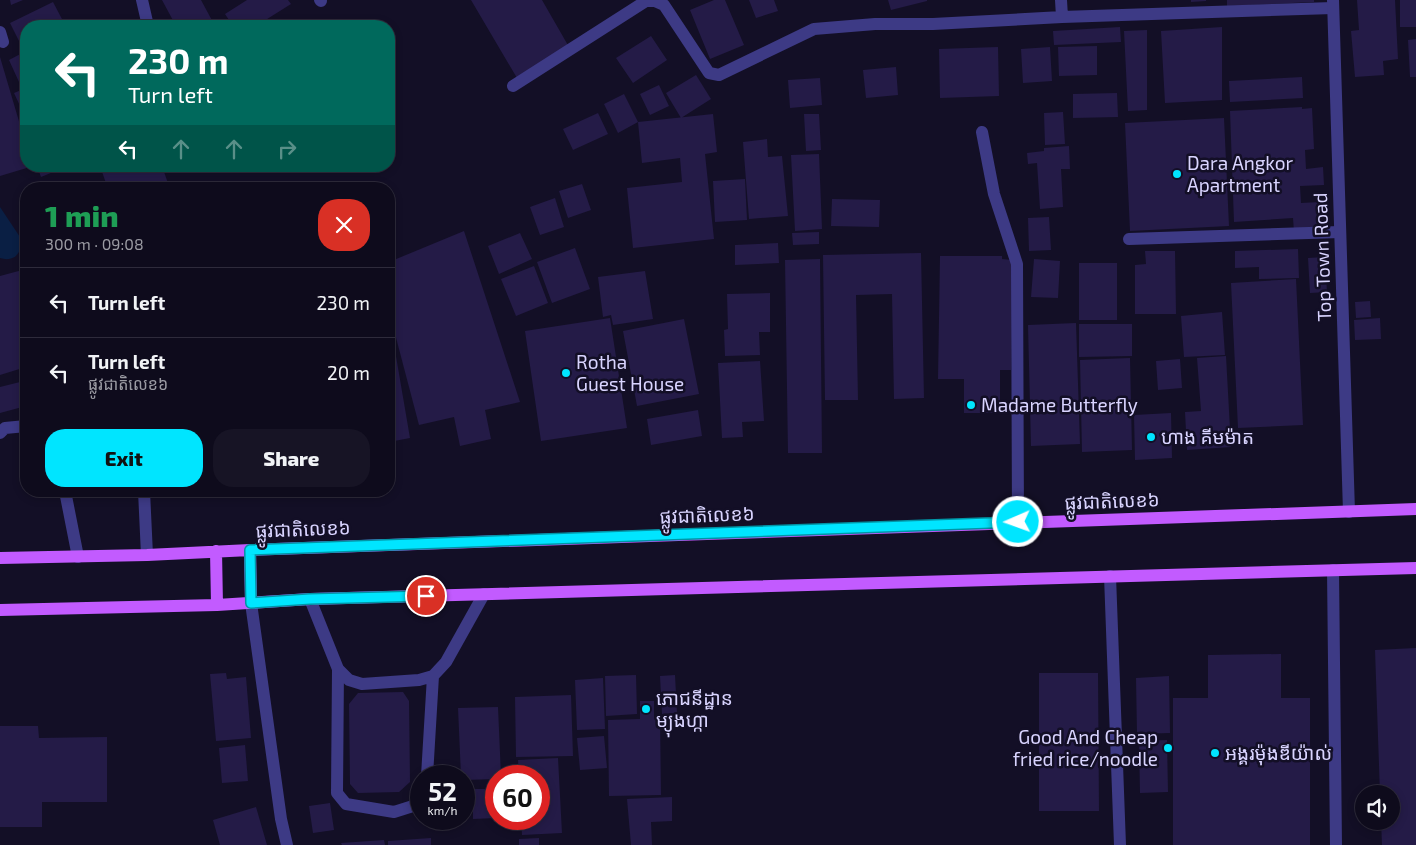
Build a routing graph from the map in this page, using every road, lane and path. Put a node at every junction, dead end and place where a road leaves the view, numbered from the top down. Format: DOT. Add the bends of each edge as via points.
graph roads {
  1 [pos="142,0"];
  2 [pos="1061,0"];
  3 [pos="1183,0"];
  4 [pos="1332,4"];
  5 [pos="1184,13"];
  6 [pos="1062,17"];
  7 [pos="147,20"];
  8 [pos="514,86"];
  9 [pos="982,132"];
  10 [pos="1340,232"];
  11 [pos="1129,238"];
  12 [pos="20,427"];
  13 [pos="0,434"];
  14 [pos="66,497"];
  15 [pos="144,497"];
  16 [pos="1416,509"];
  17 [pos="1349,512"];
  18 [pos="1018,522"];
  19 [pos="250,550"];
  20 [pos="216,551"];
  21 [pos="147,555"];
  22 [pos="78,557"];
  23 [pos="0,558"];
  24 [pos="1416,568"];
  25 [pos="1333,570"];
  26 [pos="1110,576"];
  27 [pos="484,594"];
  28 [pos="310,599"];
  29 [pos="251,603"];
  30 [pos="217,605"];
  31 [pos="0,610"];
  32 [pos="338,669"];
  33 [pos="433,676"];
  34 [pos="428,765"];
  35 [pos="410,807"];
  36 [pos="287,845"];
  37 [pos="1120,845"];
  38 [pos="1336,845"];
  1 -- 7 [label="street"];
  2 -- 6 [label="street"];
  3 -- 5 [label="street"];
  4 -- 5 [label="street"];
  4 -- 10 [label="street, Top Town Road"];
  5 -- 6 [label="street"];
  6 -- 8 [label="street" via="814,29 719,75 709,73 664,5 656,0 646,1"];
  9 -- 18 [label="street" via="994,194 1018,264"];
  10 -- 11 [label="street"];
  10 -- 17 [label="street, Top Town Road"];
  12 -- 13 [label="street" via="5,428"];
  14 -- 22 [label="street"];
  15 -- 21 [label="street"];
  16 -- 17 [label="main road, ផ្លូវជាតិលេខ៦"];
  17 -- 18 [label="main road, ផ្លូវជាតិលេខ៦"];
  18 -- 19 [label="main road, ផ្លូវជាតិលេខ៦"];
  19 -- 20 [label="main road, ផ្លូវជាតិលេខ៦"];
  19 -- 29 [label="main road"];
  20 -- 21 [label="main road, ផ្លូវជាតិលេខ៦"];
  20 -- 30 [label="main road"];
  21 -- 22 [label="main road, ផ្លូវជាតិលេខ៦"];
  22 -- 23 [label="main road, ផ្លូវជាតិលេខ៦"];
  24 -- 25 [label="main road"];
  25 -- 26 [label="main road"];
  25 -- 38 [label="street"];
  26 -- 27 [label="main road"];
  26 -- 37 [label="street"];
  27 -- 28 [label="main road"];
  27 -- 33 [label="street" via="446,662"];
  28 -- 29 [label="main road"];
  28 -- 32 [label="street"];
  29 -- 30 [label="main road"];
  29 -- 36 [label="street"];
  30 -- 31 [label="main road"];
  32 -- 33 [label="street" via="349,680 362,684"];
  32 -- 35 [label="street" via="337,793 346,804 394,812"];
  33 -- 34 [label="street"];
}
